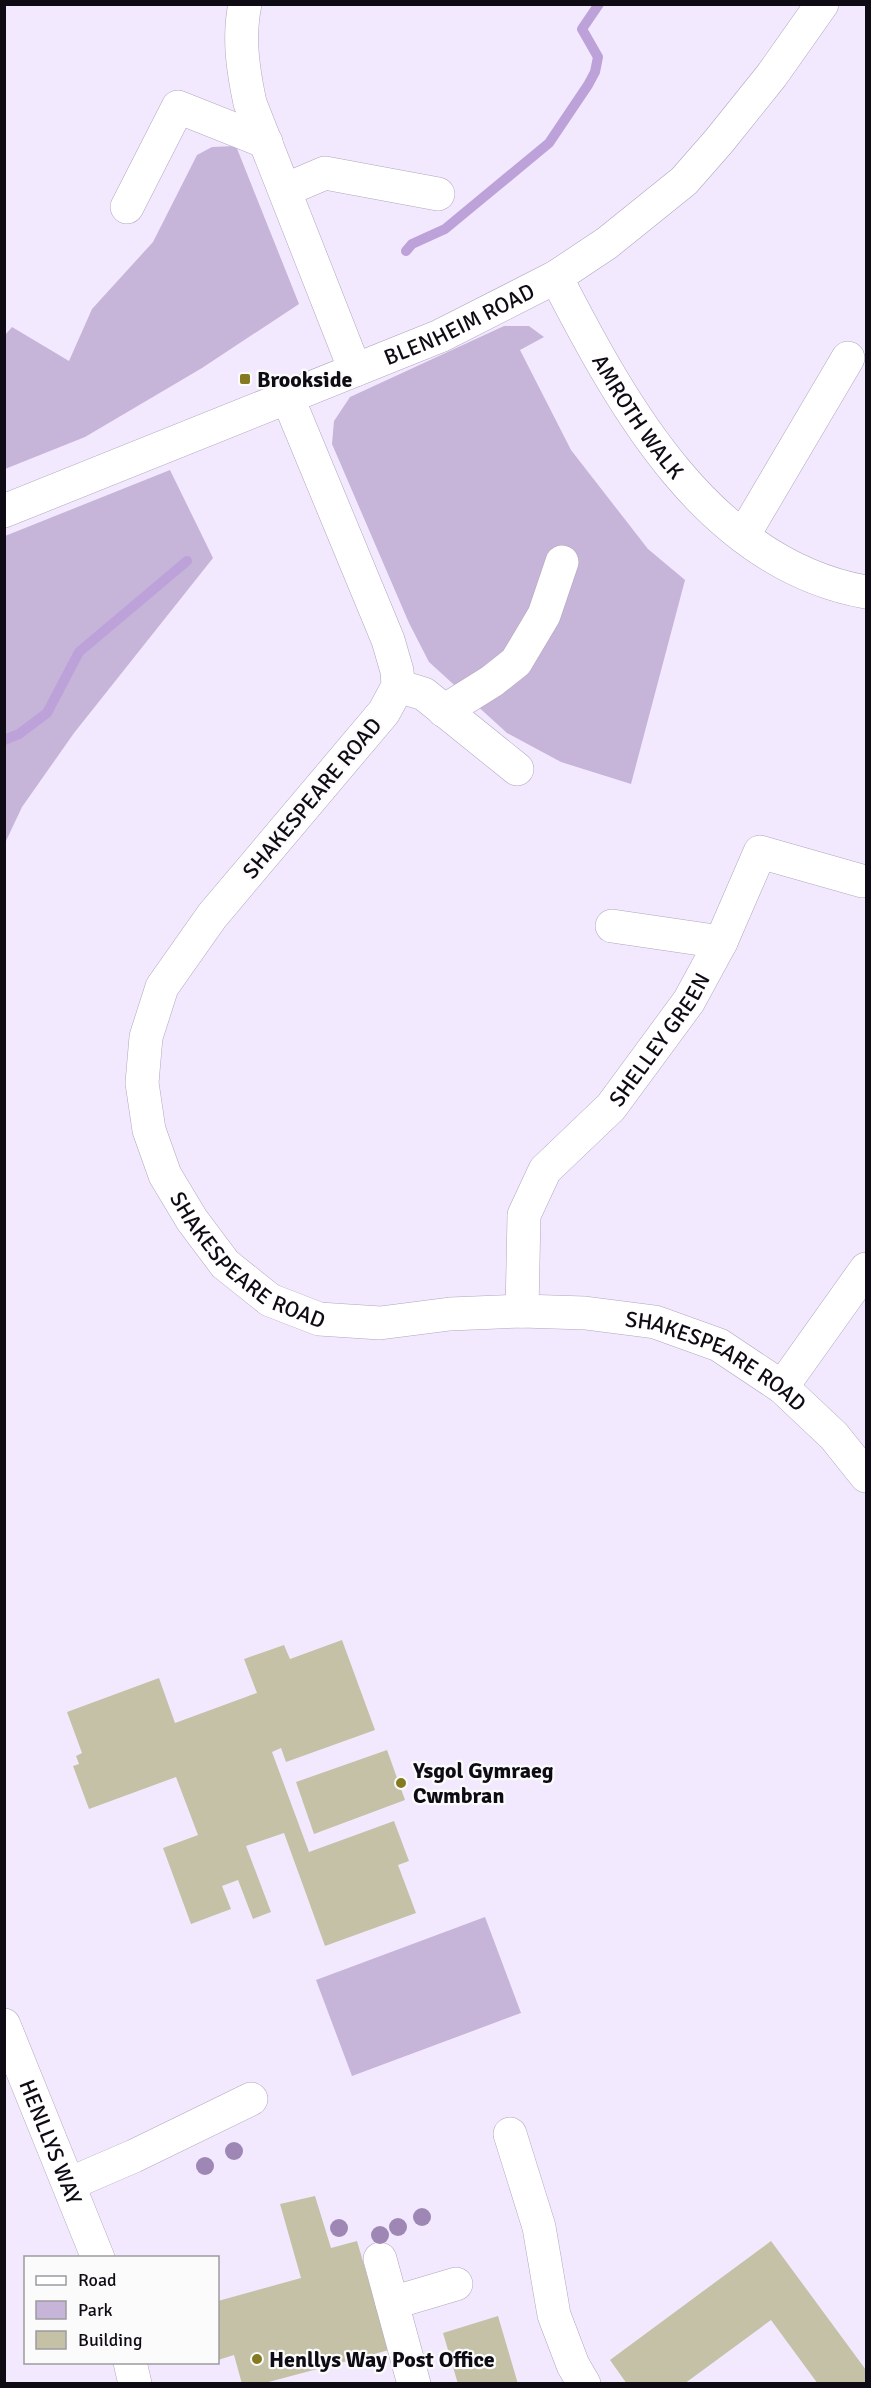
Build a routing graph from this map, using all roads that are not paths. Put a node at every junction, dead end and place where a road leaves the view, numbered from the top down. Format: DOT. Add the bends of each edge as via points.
graph roads {
  1 [pos="245,4"];
  2 [pos="822,4"];
  3 [pos="266,142"];
  4 [pos="285,190"];
  5 [pos="438,194"];
  6 [pos="127,207"];
  7 [pos="556,277"];
  8 [pos="848,358"];
  9 [pos="355,370"];
  10 [pos="287,396"];
  11 [pos="4,511"];
  12 [pos="743,536"];
  13 [pos="562,562"];
  14 [pos="867,592"];
  15 [pos="398,686"];
  16 [pos="444,711"];
  17 [pos="517,770"];
  18 [pos="862,881"];
  19 [pos="612,926"];
  20 [pos="721,942"];
  21 [pos="867,1269"];
  22 [pos="522,1311"];
  23 [pos="782,1387"];
  24 [pos="867,1476"];
  25 [pos="4,2025"];
  26 [pos="250,2099"];
  27 [pos="510,2134"];
  28 [pos="69,2184"];
  29 [pos="97,2256"];
  30 [pos="380,2259"];
  31 [pos="456,2284"];
  32 [pos="392,2304"];
  33 [pos="130,2364"];
  34 [pos="135,2384"];
  35 [pos="414,2384"];
  36 [pos="584,2384"];
  1 -- 3 [label="street" via="241,24 242,65 250,103"];
  2 -- 7 [label="street, BLENHEIM ROAD" via="772,75 684,181 607,243"];
  3 -- 4 [label="street"];
  3 -- 6 [label="street" via="178,107"];
  4 -- 5 [label="street" via="325,173"];
  4 -- 9 [label="street"];
  7 -- 9 [label="street, BLENHEIM ROAD" via="441,336"];
  7 -- 12 [label="street, AMROTH WALK" via="598,358 664,459"];
  8 -- 12 [label="street"];
  9 -- 10 [label="street, BLENHEIM ROAD"];
  10 -- 11 [label="street, BLENHEIM ROAD"];
  10 -- 15 [label="street" via="388,640"];
  12 -- 14 [label="street, AMROTH WALK" via="792,568 841,588"];
  13 -- 16 [label="street" via="544,615 516,662"];
  15 -- 16 [label="street" via="424,694"];
  15 -- 22 [label="street, SHAKESPEARE ROAD" via="384,712 212,916 162,987 146,1037 141,1083 149,1130 165,1175 192,1220 225,1264 270,1300 319,1319 380,1323 450,1314"];
  16 -- 17 [label="street"];
  18 -- 20 [label="street, SHELLEY GREEN" via="760,852"];
  19 -- 20 [label="street"];
  20 -- 22 [label="street, SHELLEY GREEN" via="689,1001 611,1107 545,1170 524,1215"];
  21 -- 23 [label="street"];
  22 -- 23 [label="street, SHAKESPEARE ROAD" via="585,1313 655,1322 719,1345"];
  23 -- 24 [label="street, SHAKESPEARE ROAD" via="834,1436"];
  25 -- 28 [label="street, HENLLYS WAY"];
  26 -- 28 [label="street"];
  27 -- 36 [label="street" via="539,2227 554,2316"];
  28 -- 29 [label="street, HENLLYS WAY"];
  30 -- 32 [label="street"];
  31 -- 32 [label="street"];
  32 -- 35 [label="street"];
  33 -- 34 [label="street"];
}
